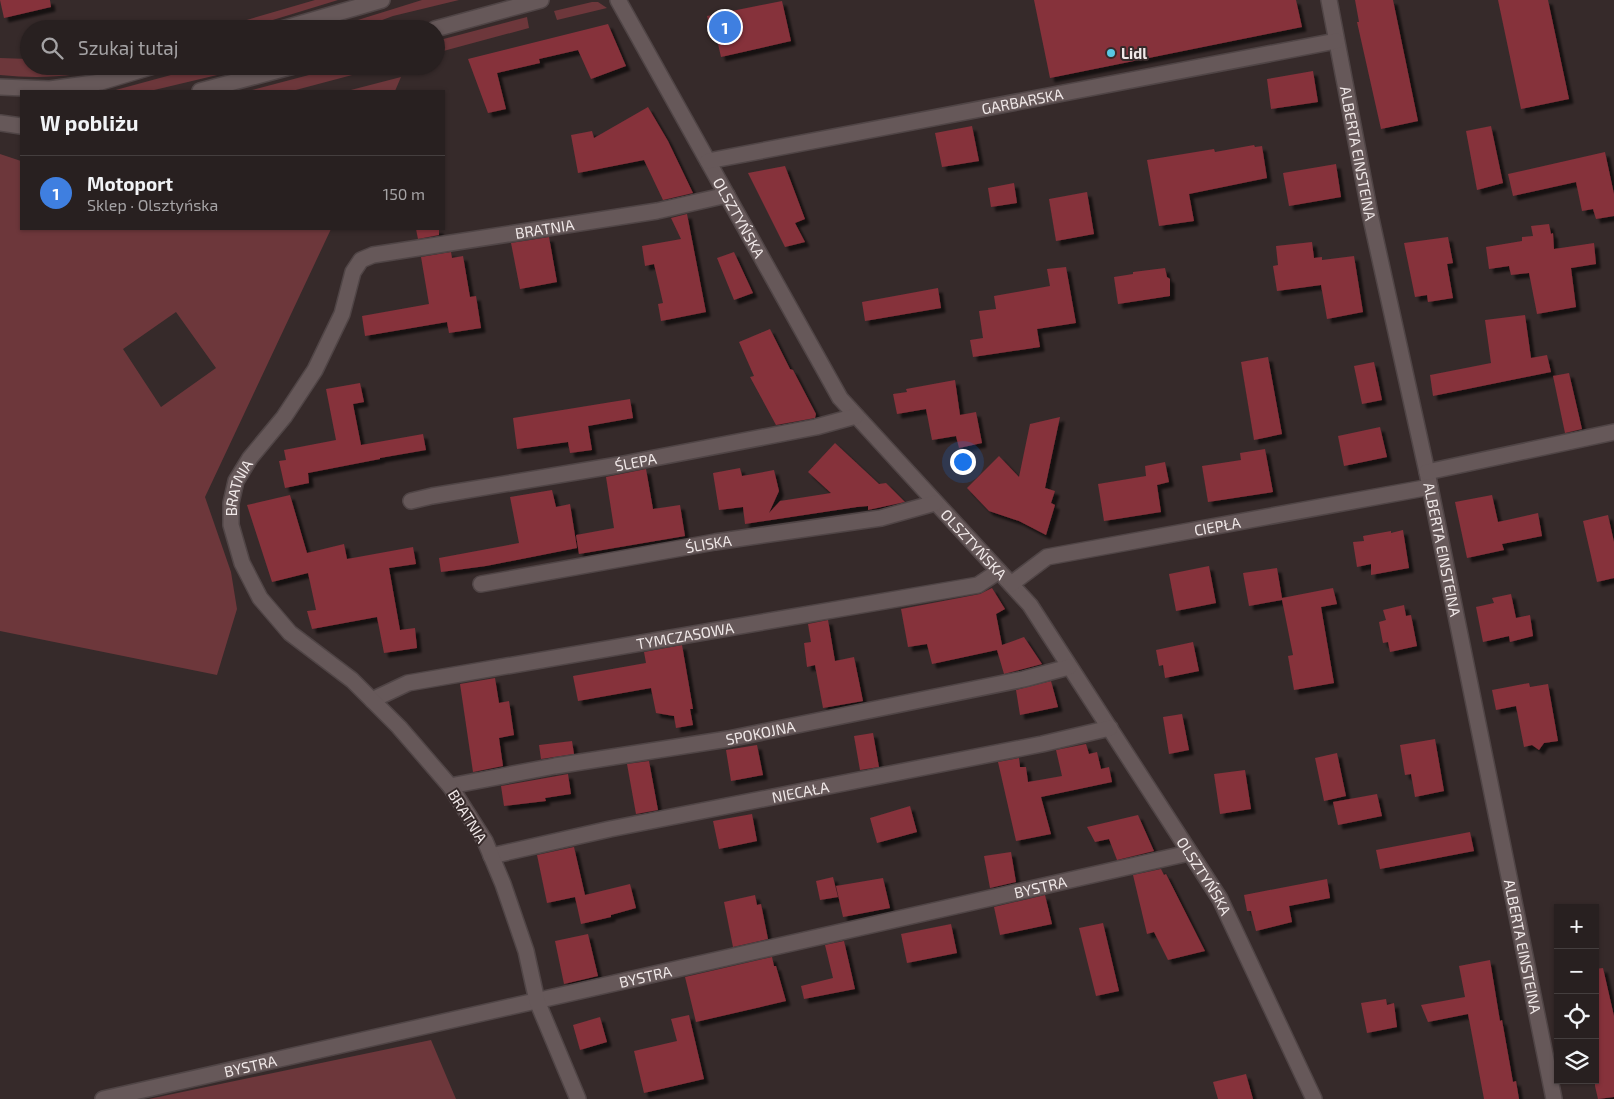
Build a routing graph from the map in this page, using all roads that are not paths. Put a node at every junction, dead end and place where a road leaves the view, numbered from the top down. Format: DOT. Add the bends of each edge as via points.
graph roads {
  1 [pos="382,0"];
  2 [pos="541,0"];
  3 [pos="618,0"];
  4 [pos="1329,0"];
  5 [pos="313,20"];
  6 [pos="445,26"];
  7 [pos="1336,40"];
  8 [pos="124,75"];
  9 [pos="260,75"];
  10 [pos="0,87"];
  11 [pos="204,90"];
  12 [pos="0,124"];
  13 [pos="20,126"];
  14 [pos="708,161"];
  15 [pos="727,195"];
  16 [pos="856,416"];
  17 [pos="1614,432"];
  18 [pos="1429,480"];
  19 [pos="411,501"];
  20 [pos="935,502"];
  21 [pos="999,570"];
  22 [pos="481,584"];
  23 [pos="1011,584"];
  24 [pos="1069,667"];
  25 [pos="372,700"];
  26 [pos="1110,728"];
  27 [pos="450,786"];
  28 [pos="1189,853"];
  29 [pos="491,856"];
  30 [pos="538,1000"];
  31 [pos="103,1099"];
  32 [pos="578,1099"];
  33 [pos="1314,1099"];
  34 [pos="1554,1099"];
  1 -- 5 [label="street"];
  2 -- 6 [label="street"];
  3 -- 14 [label="street, OLSZTYŃSKA"];
  4 -- 7 [label="street, ALBERTA EINSTEINA"];
  7 -- 14 [label="street, GARBARSKA"];
  7 -- 18 [label="street, ALBERTA EINSTEINA" via="1370,214"];
  8 -- 10 [label="street" via="101,82 50,89"];
  9 -- 11 [label="street"];
  12 -- 13 [label="street"];
  14 -- 15 [label="street, OLSZTYŃSKA"];
  15 -- 16 [label="street, OLSZTYŃSKA" via="840,398"];
  15 -- 25 [label="street, BRATNIA" via="657,211 373,255 361,260 353,272 342,314 316,370 236,481 231,525 242,563 260,598 290,633 352,680"];
  16 -- 19 [label="street, ŚLEPA" via="816,427 646,460"];
  16 -- 20 [label="street, OLSZTYŃSKA"];
  17 -- 18 [label="street, CIEPŁA"];
  18 -- 23 [label="street, CIEPŁA" via="1047,557"];
  18 -- 34 [label="street, ALBERTA EINSTEINA"];
  20 -- 21 [label="street, OLSZTYŃSKA"];
  20 -- 22 [label="street, ŚLISKA" via="881,518 714,542"];
  21 -- 23 [label="street, OLSZTYŃSKA"];
  21 -- 25 [label="street, TYMCZASOWA" via="978,585 408,683"];
  23 -- 24 [label="street, OLSZTYŃSKA" via="1030,605"];
  24 -- 26 [label="street, OLSZTYŃSKA"];
  24 -- 27 [label="street, SPOKOJNA" via="728,739"];
  25 -- 27 [label="street, BRATNIA" via="399,726"];
  26 -- 28 [label="street, OLSZTYŃSKA"];
  26 -- 29 [label="street, NIECAŁA"];
  27 -- 29 [label="street, BRATNIA"];
  28 -- 30 [label="street, BYSTRA"];
  28 -- 33 [label="street, OLSZTYŃSKA" via="1220,899"];
  29 -- 30 [label="street, BRATNIA" via="526,951"];
  30 -- 31 [label="street, BYSTRA"];
  30 -- 32 [label="street, BRATNIA"];
}
